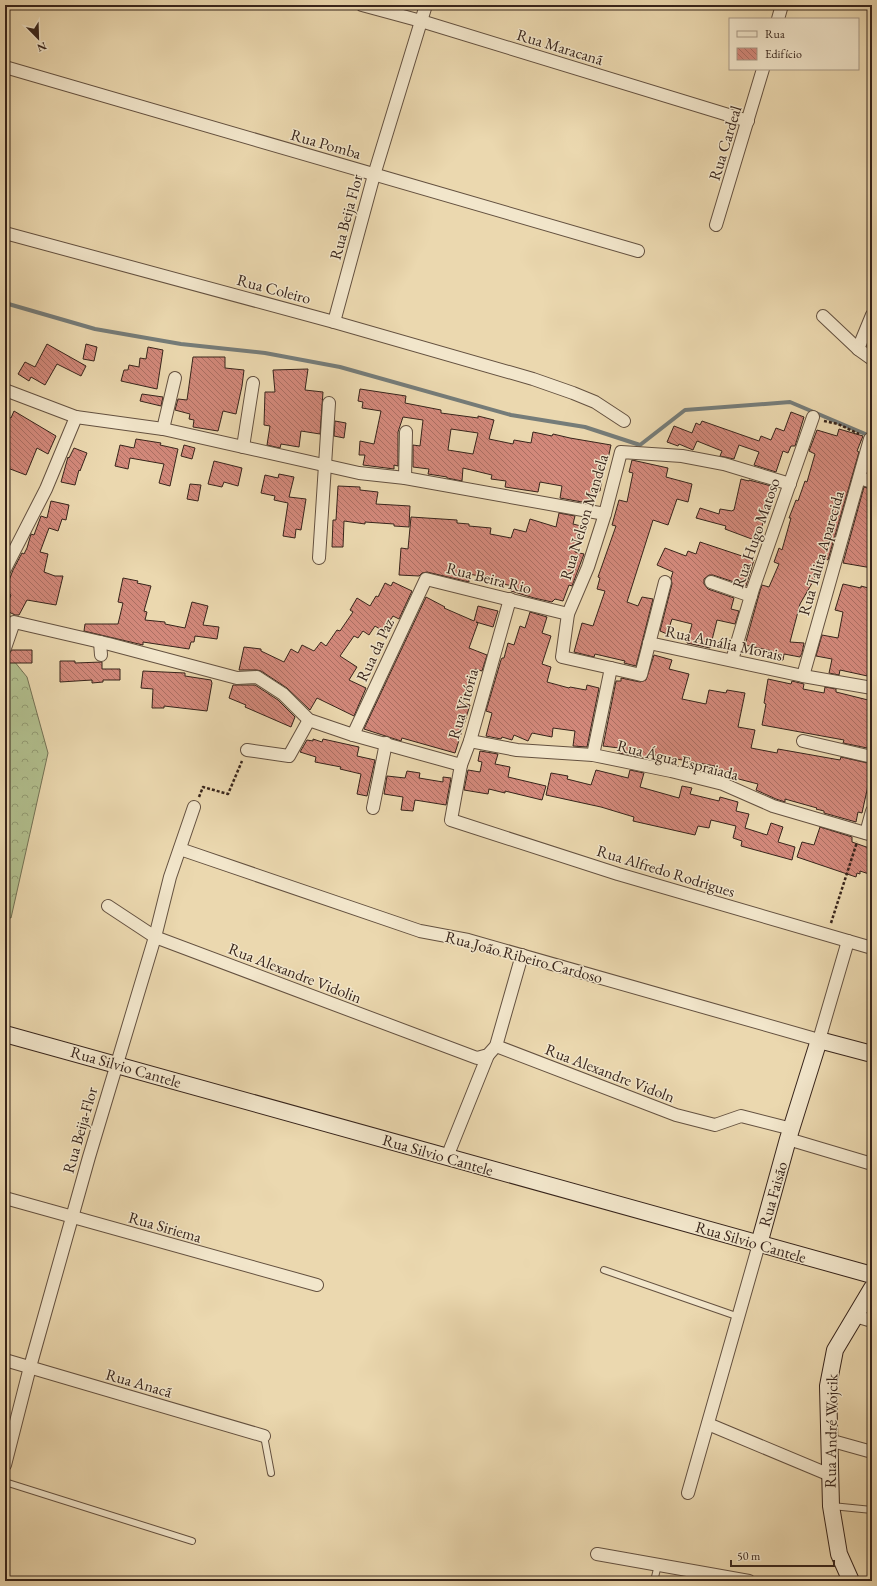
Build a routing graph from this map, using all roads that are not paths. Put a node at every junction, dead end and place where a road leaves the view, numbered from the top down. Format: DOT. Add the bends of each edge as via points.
graph roads {
  1 [pos="362,5"];
  2 [pos="426,5"];
  3 [pos="782,5"];
  4 [pos="778,18"];
  5 [pos="421,21"];
  6 [pos="5,66"];
  7 [pos="763,70"];
  8 [pos="748,120"];
  9 [pos="374,175"];
  10 [pos="716,225"];
  11 [pos="5,233"];
  12 [pos="638,251"];
  13 [pos="872,315"];
  14 [pos="824,316"];
  15 [pos="334,322"];
  16 [pos="858,349"];
  17 [pos="872,360"];
  18 [pos="175,378"];
  19 [pos="253,383"];
  20 [pos="5,390"];
  21 [pos="330,403"];
  22 [pos="76,417"];
  23 [pos="813,418"];
  24 [pos="624,420"];
  25 [pos="163,429"];
  26 [pos="406,432"];
  27 [pos="870,439"];
  28 [pos="243,447"];
  29 [pos="325,465"];
  30 [pos="405,478"];
  31 [pos="860,478"];
  32 [pos="872,482"];
  33 [pos="790,484"];
  34 [pos="605,514"];
  35 [pos="318,558"];
  36 [pos="5,569"];
  37 [pos="426,579"];
  38 [pos="665,582"];
  39 [pos="711,582"];
  40 [pos="751,596"];
  41 [pos="510,598"];
  42 [pos="568,614"];
  43 [pos="100,642"];
  44 [pos="650,643"];
  45 [pos="5,648"];
  46 [pos="101,655"];
  47 [pos="732,660"];
  48 [pos="611,668"];
  49 [pos="803,676"];
  50 [pos="872,688"];
  51 [pos="309,720"];
  52 [pos="354,735"];
  53 [pos="470,740"];
  54 [pos="803,741"];
  55 [pos="386,743"];
  56 [pos="247,750"];
  57 [pos="593,755"];
  58 [pos="872,757"];
  59 [pos="461,765"];
  60 [pos="194,807"];
  61 [pos="373,808"];
  62 [pos="872,812"];
  63 [pos="451,820"];
  64 [pos="866,833"];
  65 [pos="180,849"];
  66 [pos="108,906"];
  67 [pos="155,937"];
  68 [pos="848,941"];
  69 [pos="872,948"];
  70 [pos="522,955"];
  71 [pos="5,1034"];
  72 [pos="819,1040"];
  73 [pos="496,1046"];
  74 [pos="872,1054"];
  75 [pos="482,1057"];
  76 [pos="116,1065"];
  77 [pos="790,1134"];
  78 [pos="447,1157"];
  79 [pos="872,1164"];
  80 [pos="5,1198"];
  81 [pos="72,1217"];
  82 [pos="759,1244"];
  83 [pos="604,1270"];
  84 [pos="872,1275"];
  85 [pos="317,1285"];
  86 [pos="872,1288"];
  87 [pos="854,1316"];
  88 [pos="739,1317"];
  89 [pos="872,1321"];
  90 [pos="5,1360"];
  91 [pos="30,1368"];
  92 [pos="708,1424"];
  93 [pos="264,1436"];
  94 [pos="829,1440"];
  95 [pos="872,1452"];
  96 [pos="5,1465"];
  97 [pos="271,1473"];
  98 [pos="830,1475"];
  99 [pos="5,1482"];
  100 [pos="688,1493"];
  101 [pos="831,1506"];
  102 [pos="872,1510"];
  103 [pos="192,1541"];
  104 [pos="597,1554"];
  105 [pos="658,1564"];
  106 [pos="654,1581"];
  107 [pos="749,1581"];
  108 [pos="851,1581"];
  1 -- 5 [label="street, Rua Maracanã"];
  2 -- 5 [label="street, Rua Beija Flor"];
  3 -- 4 [label="street"];
  5 -- 8 [label="street, Rua Maracanã"];
  5 -- 9 [label="street, Rua Beija Flor"];
  6 -- 9 [label="street, Rua Pomba"];
  7 -- 8 [label="street, Rua Cardeal"];
  8 -- 10 [label="street, Rua Cardeal"];
  9 -- 12 [label="street, Rua Pomba"];
  9 -- 15 [label="street, Rua Beija Flor"];
  11 -- 15 [label="street, Rua Coleiro"];
  13 -- 16 [label="street"];
  14 -- 16 [label="street"];
  15 -- 24 [label="street, Rua Coleiro" via="533,379 595,402"];
  16 -- 17 [label="street"];
  18 -- 25 [label="street"];
  19 -- 28 [label="street"];
  20 -- 22 [label="street"];
  21 -- 29 [label="street"];
  22 -- 25 [label="street"];
  22 -- 36 [label="street" via="46,489"];
  23 -- 33 [label="street, Rua Hugo Matoso"];
  25 -- 28 [label="street"];
  26 -- 30 [label="street"];
  27 -- 31 [label="street, Rua Talita Aparecida"];
  28 -- 29 [label="street"];
  29 -- 30 [label="street" via="359,473"];
  29 -- 35 [label="street"];
  30 -- 34 [label="street"];
  31 -- 32 [label="street"];
  31 -- 49 [label="street, Rua Talita Aparecida"];
  33 -- 34 [label="street, Rua Nelson Mandela" via="717,462 682,456 621,452"];
  33 -- 40 [label="street, Rua Hugo Matoso"];
  34 -- 42 [label="street, Rua Nelson Mandela" via="588,567"];
  37 -- 41 [label="street, Rua Beira Rio"];
  37 -- 52 [label="street, Rua da Paz"];
  38 -- 44 [label="street"];
  39 -- 40 [label="street"];
  40 -- 47 [label="street, Rua Hugo Matoso"];
  41 -- 42 [label="street, Rua Beira Rio"];
  41 -- 53 [label="street, Rua Vitória"];
  42 -- 48 [label="street, Rua Nelson Mandela" via="562,656"];
  43 -- 45 [label="street" via="14,622"];
  43 -- 46 [label="street"];
  43 -- 51 [label="street" via="237,678 257,677 283,694"];
  44 -- 47 [label="street, Rua Amália Morais"];
  44 -- 48 [label="street, Rua Amália Morais" via="641,675"];
  47 -- 49 [label="street, Rua Amália Morais"];
  48 -- 57 [label="street"];
  49 -- 50 [label="street, Rua Amália Morais"];
  51 -- 52 [label="street"];
  51 -- 56 [label="street" via="289,756"];
  52 -- 55 [label="street"];
  53 -- 57 [label="street, Rua Água Espraiada" via="517,750"];
  53 -- 59 [label="street, Rua Vitória"];
  54 -- 58 [label="street"];
  55 -- 59 [label="street"];
  55 -- 61 [label="street"];
  57 -- 64 [label="street, Rua Água Espraiada" via="723,784 772,806"];
  59 -- 63 [label="street, Rua Vitória"];
  60 -- 65 [label="street, Rua Beija-Flor"];
  62 -- 64 [label="street"];
  63 -- 68 [label="street, Rua Alfredo Rodrigues" via="618,874"];
  65 -- 67 [label="street, Rua Beija-Flor"];
  65 -- 70 [label="street, Rua João Ribeiro Cardoso" via="420,931 468,940"];
  66 -- 67 [label="street, Rua Alexandre Vidolin"];
  67 -- 75 [label="street, Rua Alexandre Vidolin"];
  67 -- 76 [label="street, Rua Beija-Flor"];
  68 -- 69 [label="street, Rua Alfredo Rodrigues"];
  68 -- 72 [label="street, Rua Faisão"];
  70 -- 72 [label="street, Rua João Ribeiro Cardoso"];
  70 -- 73 [label="street"];
  71 -- 76 [label="street, Rua Silvio Cantele"];
  72 -- 74 [label="street, Rua João Ribeiro Cardoso"];
  72 -- 77 [label="street, Rua Faisão"];
  73 -- 75 [label="street"];
  73 -- 77 [label="street, Rua Alexandre Vidoln" via="676,1115 715,1125 741,1116"];
  75 -- 78 [label="street"];
  76 -- 78 [label="street, Rua Silvio Cantele"];
  76 -- 81 [label="street, Rua Beija-Flor"];
  77 -- 79 [label="street"];
  77 -- 82 [label="street, Rua Faisão"];
  78 -- 82 [label="street, Rua Silvio Cantele"];
  80 -- 81 [label="street, Rua Siriema"];
  81 -- 85 [label="street, Rua Siriema"];
  81 -- 91 [label="street, Rua Beija-Flor"];
  82 -- 84 [label="street, Rua Silvio Cantele"];
  82 -- 88 [label="street, Rua Faisão"];
  83 -- 88 [label="lane"];
  86 -- 87 [label="street, Rua André Wojcik"];
  87 -- 89 [label="street"];
  87 -- 94 [label="street, Rua André Wojcik" via="835,1350 828,1386"];
  88 -- 92 [label="street, Rua Faisão"];
  90 -- 91 [label="street, Rua Anacã"];
  91 -- 93 [label="street, Rua Anacã"];
  91 -- 96 [label="street, Rua Beija-Flor"];
  92 -- 98 [label="street"];
  92 -- 100 [label="street, Rua Faisão"];
  93 -- 97 [label="lane"];
  94 -- 95 [label="street"];
  94 -- 98 [label="street, Rua André Wojcik"];
  98 -- 101 [label="street, Rua André Wojcik"];
  99 -- 103 [label="lane"];
  101 -- 102 [label="lane"];
  101 -- 108 [label="street, Rua André Wojcik" via="839,1554"];
  104 -- 105 [label="street"];
  105 -- 106 [label="lane"];
  105 -- 107 [label="street"];
}
